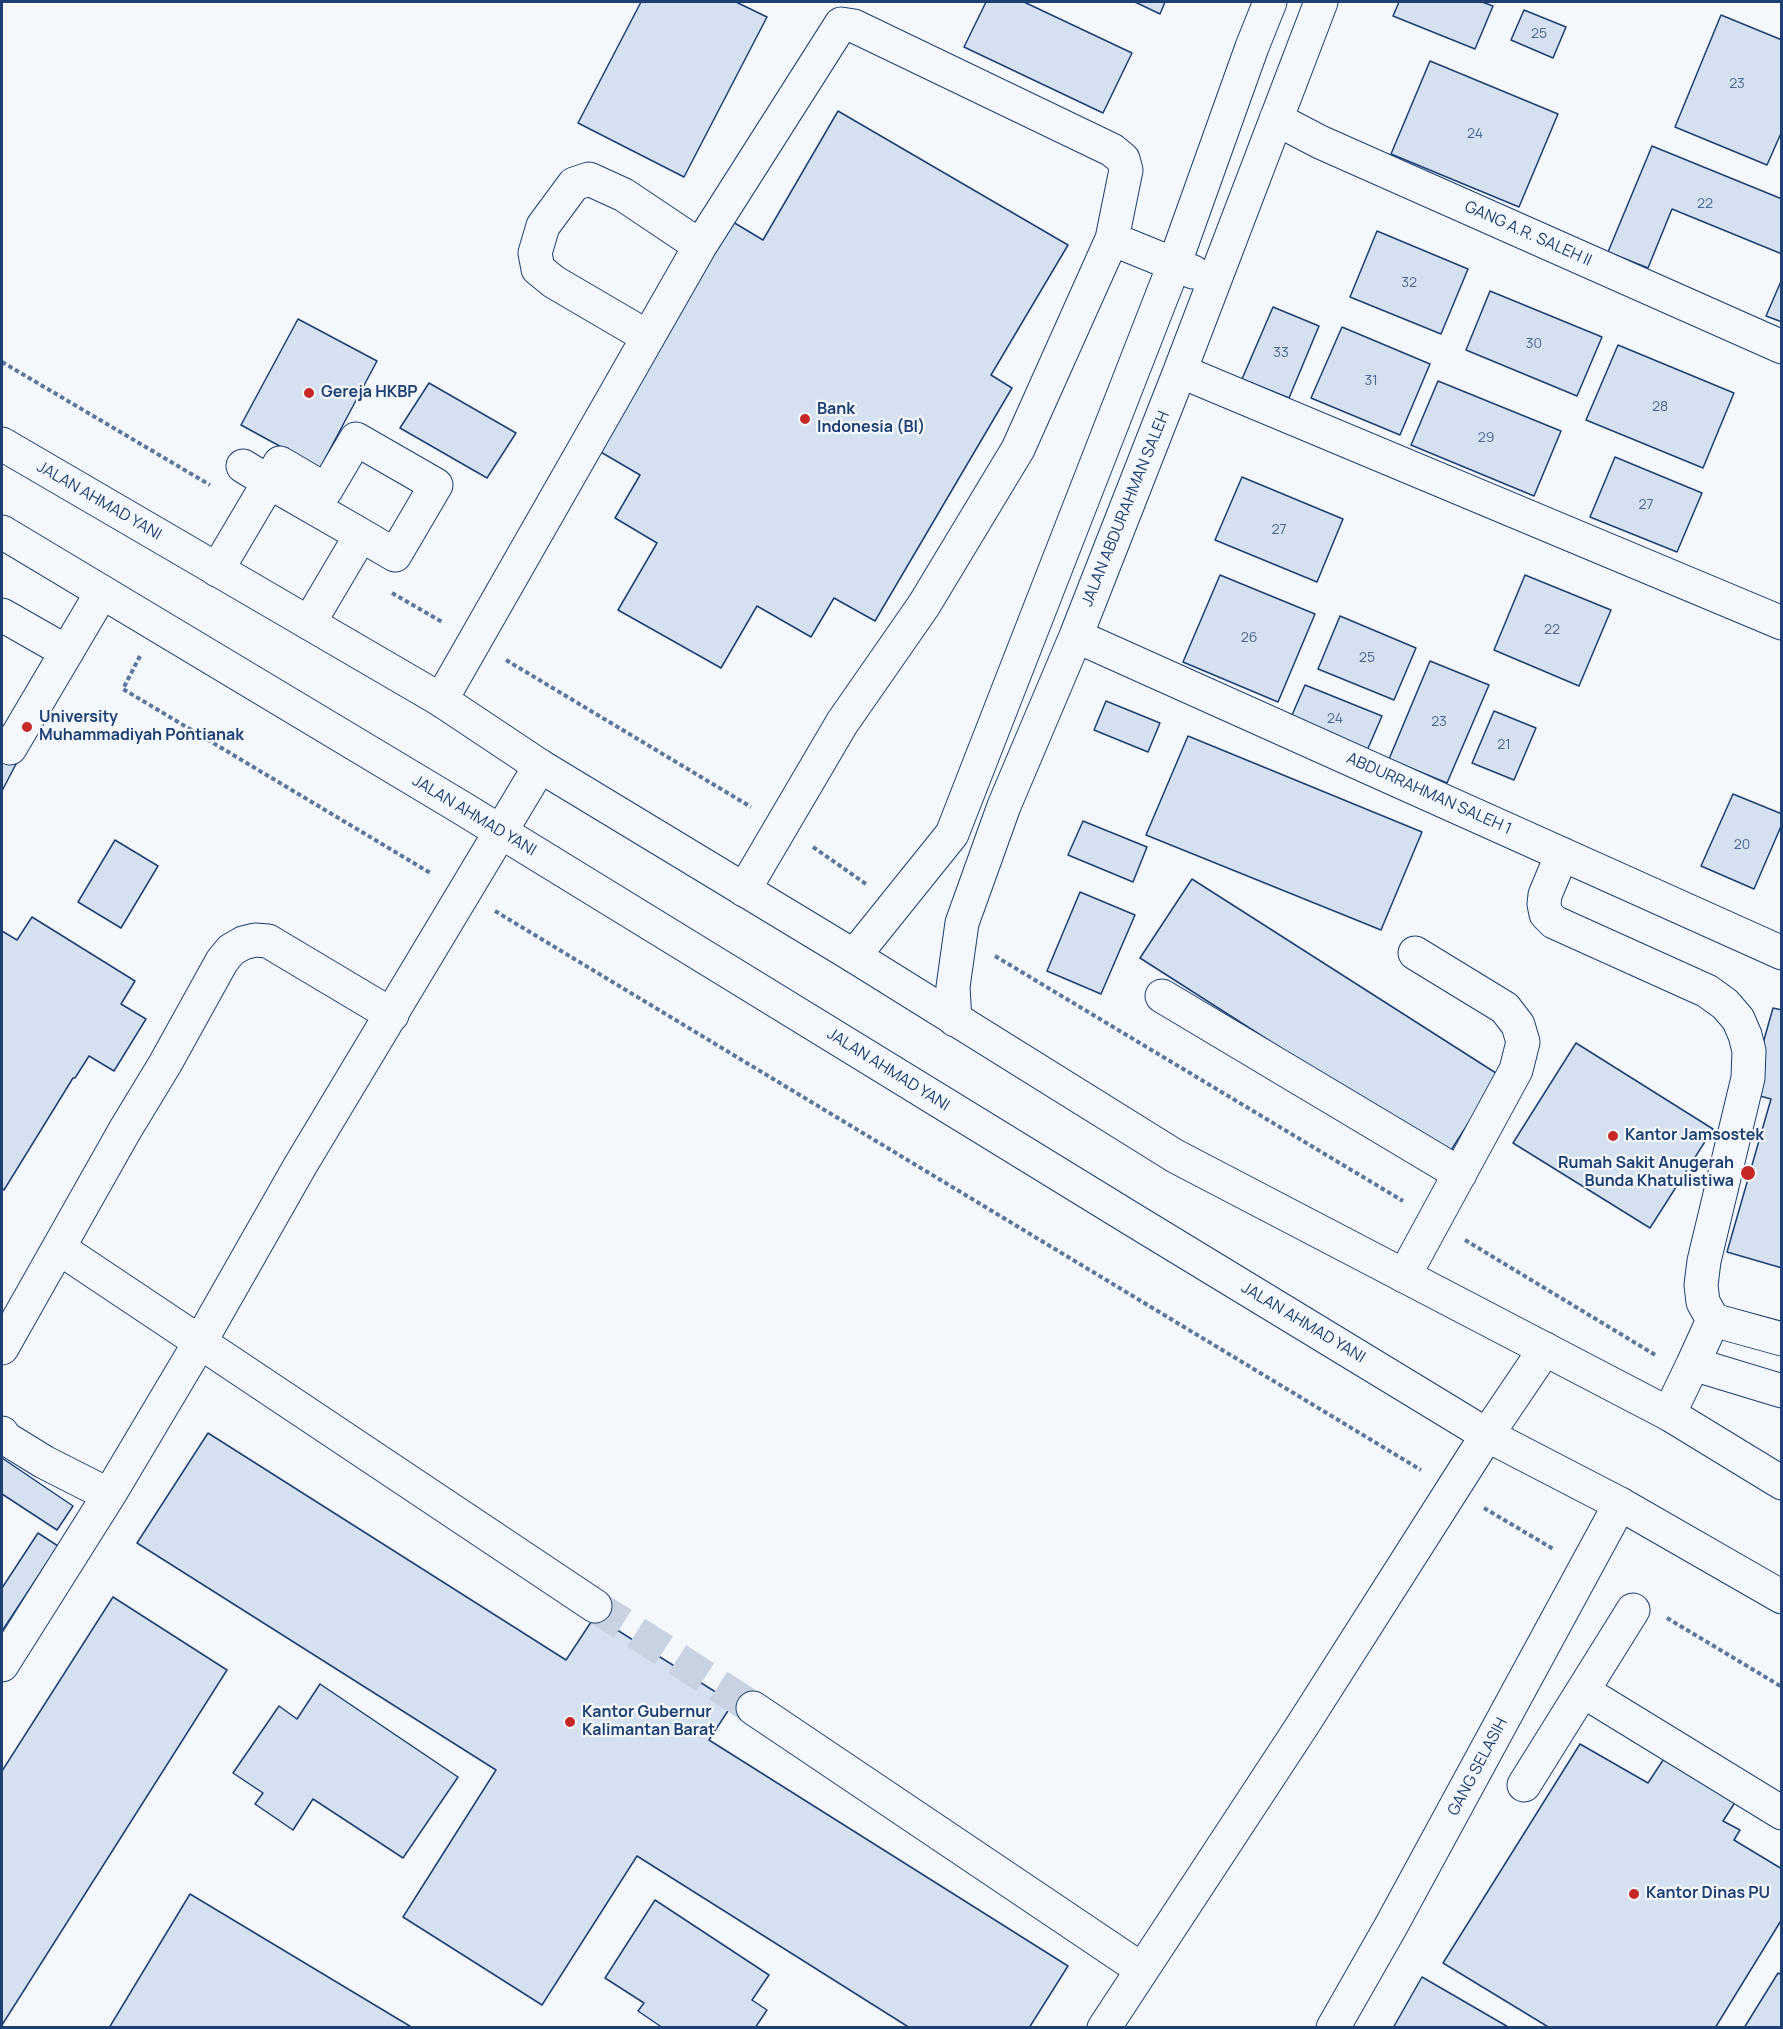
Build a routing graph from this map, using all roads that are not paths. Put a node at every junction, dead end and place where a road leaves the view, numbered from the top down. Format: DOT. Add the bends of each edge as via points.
graph roads {
  1 [pos="1270,2"];
  2 [pos="1321,2"];
  3 [pos="1276,119"];
  4 [pos="1112,239"];
  5 [pos="700,246"];
  6 [pos="1174,265"];
  7 [pos="1215,279"];
  8 [pos="648,337"];
  9 [pos="1782,347"];
  10 [pos="1180,371"];
  11 [pos="2,444"];
  12 [pos="256,474"];
  13 [pos="2,532"];
  14 [pos="361,535"];
  15 [pos="217,570"];
  16 [pos="102,592"];
  17 [pos="2,615"];
  18 [pos="309,623"];
  19 [pos="1782,623"];
  20 [pos="1076,636"];
  21 [pos="67,652"];
  22 [pos="1015,672"];
  23 [pos="1052,687"];
  24 [pos="441,700"];
  25 [pos="2,743"];
  26 [pos="540,766"];
  27 [pos="500,832"];
  28 [pos="1562,854"];
  29 [pos="744,890"];
  30 [pos="1415,953"];
  31 [pos="1782,953"];
  32 [pos="854,956"];
  33 [pos="1162,996"];
  34 [pos="392,1015"];
  35 [pos="956,1020"];
  36 [pos="1460,1174"];
  37 [pos="59,1248"];
  38 [pos="1404,1276"];
  39 [pos="1713,1320"];
  40 [pos="1782,1339"];
  41 [pos="200,1342"];
  42 [pos="2,1348"];
  43 [pos="1545,1349"];
  44 [pos="1690,1369"];
  45 [pos="1782,1391"];
  46 [pos="1669,1414"];
  47 [pos="2,1433"];
  48 [pos="1487,1435"];
  49 [pos="1782,1483"];
  50 [pos="109,1495"];
  51 [pos="1620,1504"];
  52 [pos="1782,1598"];
  53 [pos="595,1605"];
  54 [pos="1648,1613"];
  55 [pos="2,1665"];
  56 [pos="1583,1691"];
  57 [pos="753,1708"];
  58 [pos="1524,1785"];
  59 [pos="1782,1813"];
  60 [pos="1141,1969"];
  61 [pos="1104,2028"];
  62 [pos="1333,2028"];
  1 -- 6 [label="main road"];
  2 -- 3 [label="main road, JALAN ABDURAHMAN SALEH"];
  3 -- 7 [label="main road, JALAN ABDURAHMAN SALEH"];
  3 -- 9 [label="main road, GANG A.R. SALEH II"];
  4 -- 5 [label="main road" via="1125,170 1118,154 854,26 841,24"];
  4 -- 6 [label="main road"];
  4 -- 29 [label="main road" via="1018,448 924,605 842,723"];
  5 -- 8 [label="main road"];
  5 -- 8 [label="main road" via="624,195 589,179 574,184 543,226 535,253 538,269"];
  6 -- 7 [label="main road"];
  6 -- 22 [label="main road"];
  7 -- 10 [label="main road, JALAN ABDURAHMAN SALEH"];
  8 -- 24 [label="main road"];
  10 -- 19 [label="main road"];
  10 -- 20 [label="main road, JALAN ABDURAHMAN SALEH"];
  11 -- 15 [label="main road, JALAN AHMAD YANI"];
  12 -- 14 [label="main road"];
  12 -- 14 [label="main road" via="280,464 326,490 356,439 436,485 395,555"];
  12 -- 15 [label="main road"];
  13 -- 16 [label="main road, JALAN AHMAD YANI"];
  14 -- 18 [label="main road"];
  15 -- 18 [label="main road, JALAN AHMAD YANI"];
  16 -- 21 [label="main road"];
  16 -- 27 [label="main road, JALAN AHMAD YANI"];
  17 -- 21 [label="main road"];
  18 -- 24 [label="main road, JALAN AHMAD YANI"];
  20 -- 23 [label="main road, JALAN ABDURAHMAN SALEH"];
  20 -- 28 [label="main road, ABDURRAHMAN SALEH 1"];
  21 -- 25 [label="main road" via="10,748"];
  22 -- 23 [label="main road"];
  22 -- 32 [label="main road" via="951,834"];
  23 -- 35 [label="main road, JALAN ABDURAHMAN SALEH" via="962,923 953,987"];
  24 -- 26 [label="main road, JALAN AHMAD YANI"];
  26 -- 27 [label="main road"];
  26 -- 29 [label="main road, JALAN AHMAD YANI"];
  27 -- 34 [label="main road"];
  27 -- 48 [label="main road, JALAN AHMAD YANI"];
  28 -- 31 [label="main road, ABDURRAHMAN SALEH 1"];
  28 -- 39 [label="main road" via="1545,895 1546,914 1554,922 1707,991 1738,1019 1744,1035 1749,1051 1748,1078 1701,1285 1703,1302"];
  29 -- 32 [label="main road, JALAN AHMAD YANI"];
  30 -- 36 [label="main road" via="1505,1008 1518,1025 1523,1042 1516,1070"];
  32 -- 35 [label="main road, JALAN AHMAD YANI"];
  33 -- 36 [label="main road"];
  34 -- 37 [label="main road" via="268,941 255,940 231,950"];
  34 -- 41 [label="main road"];
  35 -- 38 [label="main road, JALAN AHMAD YANI" via="1175,1156"];
  36 -- 38 [label="main road"];
  37 -- 41 [label="main road"];
  37 -- 42 [label="main road"];
  38 -- 43 [label="main road, JALAN AHMAD YANI"];
  39 -- 40 [label="main road"];
  39 -- 44 [label="main road"];
  41 -- 50 [label="main road"];
  41 -- 53 [label="main road"];
  43 -- 46 [label="main road, JALAN AHMAD YANI"];
  43 -- 48 [label="main road"];
  44 -- 45 [label="main road"];
  44 -- 46 [label="main road"];
  46 -- 49 [label="main road, JALAN AHMAD YANI"];
  47 -- 50 [label="main road" via="45,1462"];
  48 -- 51 [label="main road, JALAN AHMAD YANI"];
  48 -- 60 [label="main road"];
  50 -- 55 [label="main road"];
  51 -- 52 [label="main road, JALAN AHMAD YANI"];
  51 -- 62 [label="main road, GANG SELASIH"];
  54 -- 56 [label="main road"];
  56 -- 58 [label="main road"];
  56 -- 59 [label="main road"];
  57 -- 60 [label="main road"];
  60 -- 61 [label="main road"];
}
